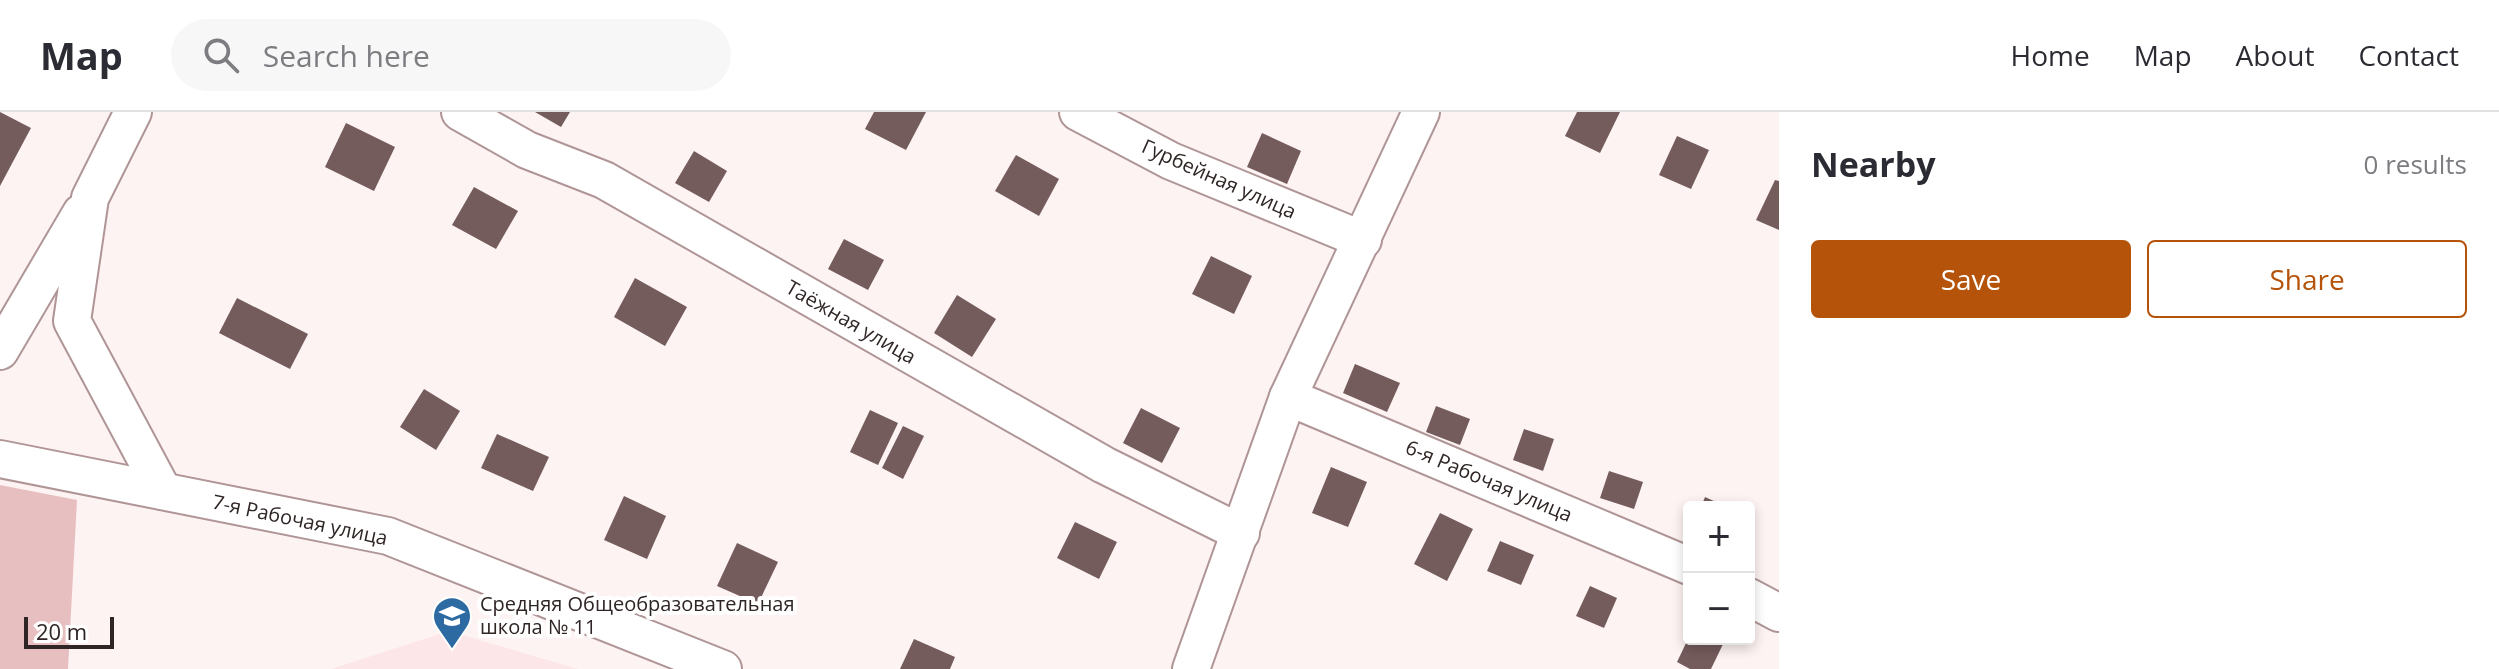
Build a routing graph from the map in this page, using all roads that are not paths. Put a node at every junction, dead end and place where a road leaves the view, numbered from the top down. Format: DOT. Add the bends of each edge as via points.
graph roads {
  1 [pos="133,112"];
  2 [pos="460,112"];
  3 [pos="1078,112"];
  4 [pos="1421,112"];
  5 [pos="90,198"];
  6 [pos="1363,240"];
  7 [pos="0,351"];
  8 [pos="1288,397"];
  9 [pos="0,459"];
  10 [pos="163,491"];
  11 [pos="1241,533"];
  12 [pos="1683,563"];
  13 [pos="1755,600"];
  14 [pos="1779,613"];
  15 [pos="723,669"];
  16 [pos="1191,669"];
  1 -- 5 [label="street"];
  2 -- 11 [label="street, Таёжная улица" via="527,150 604,180 1091,457"];
  3 -- 6 [label="street, Гурбейная улица" via="1171,161"];
  4 -- 6 [label="street"];
  5 -- 7 [label="street"];
  5 -- 10 [label="street" via="72,321"];
  6 -- 8 [label="street"];
  8 -- 11 [label="street"];
  8 -- 12 [label="street, 6-я Рабочая улица"];
  9 -- 10 [label="street, 7-я Рабочая улица"];
  10 -- 15 [label="street, 7-я Рабочая улица" via="388,536"];
  11 -- 16 [label="street"];
  13 -- 14 [label="street"];
}
